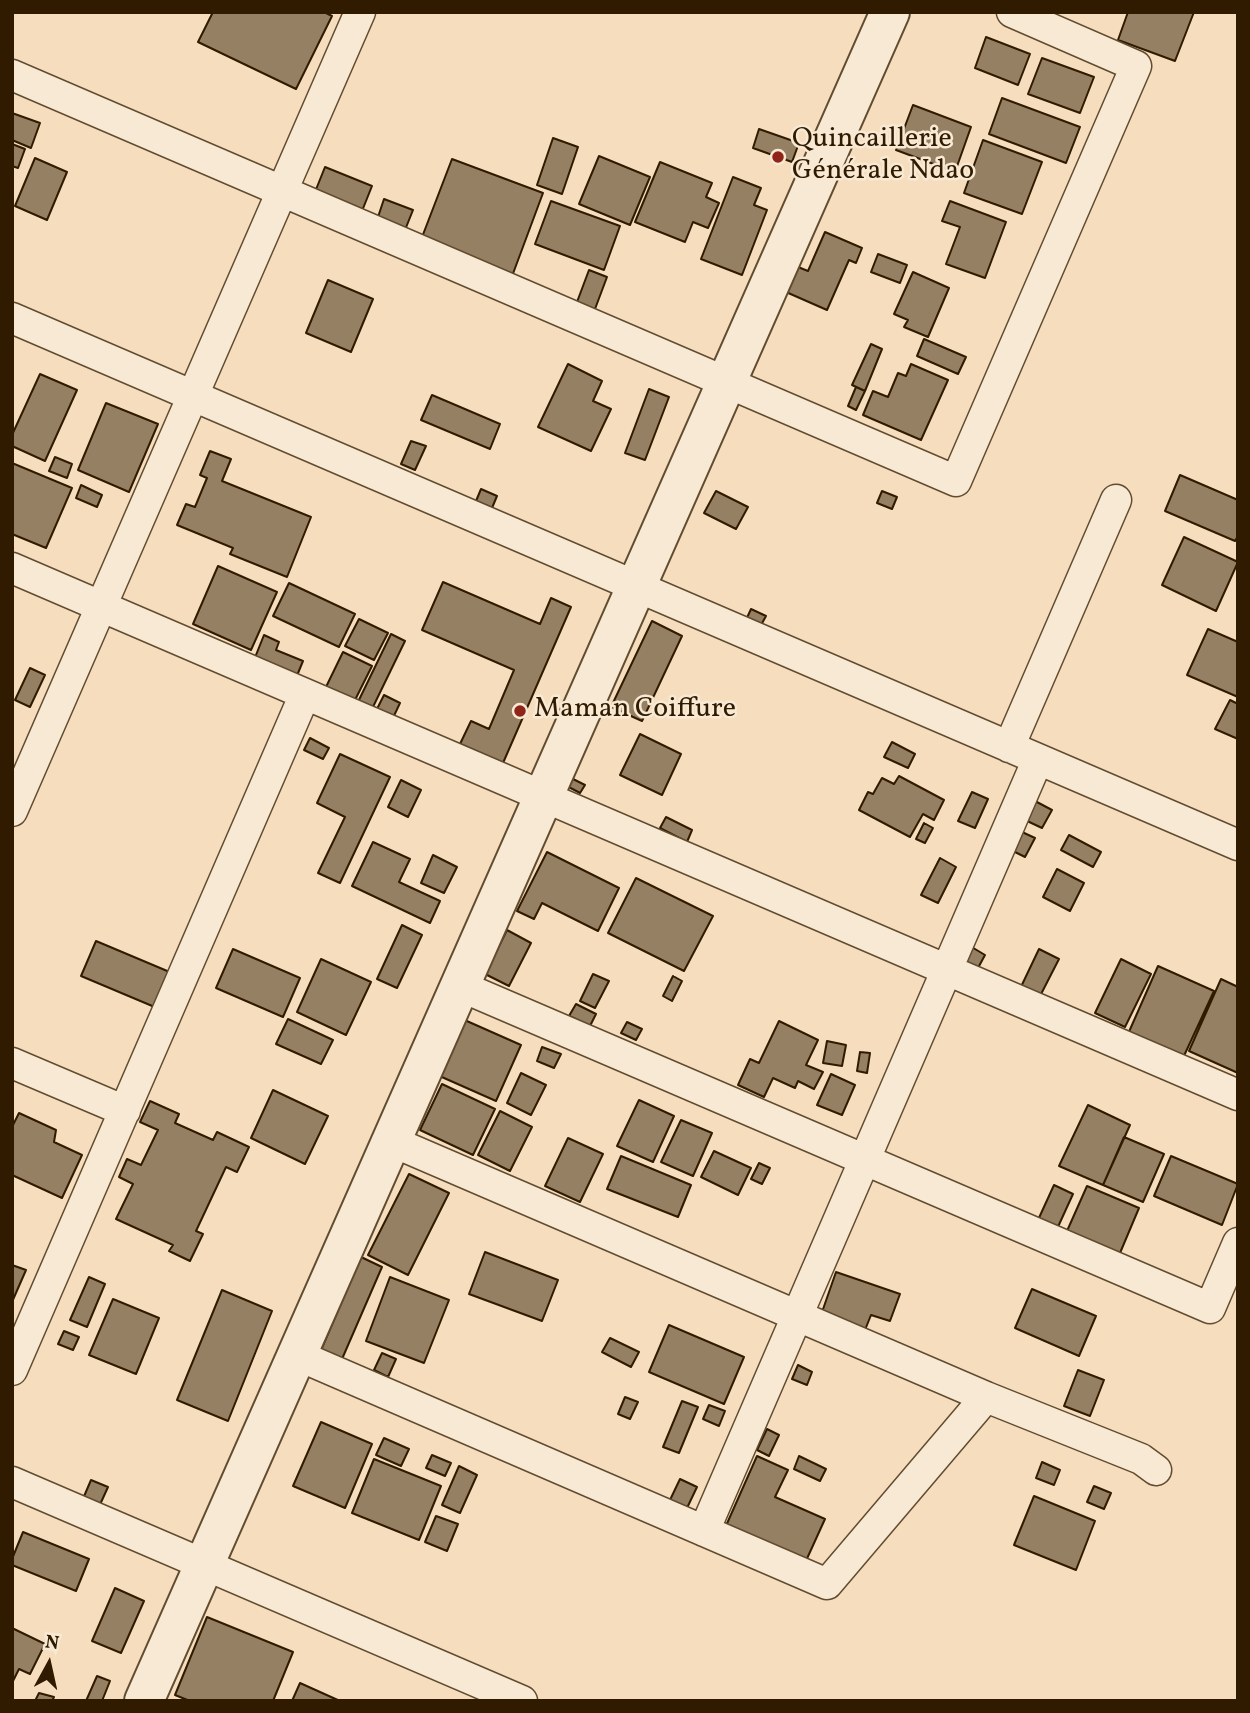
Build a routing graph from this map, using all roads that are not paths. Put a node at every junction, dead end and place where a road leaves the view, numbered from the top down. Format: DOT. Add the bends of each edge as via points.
graph roads {
  1 [pos="359,12"];
  2 [pos="890,12"];
  3 [pos="1012,12"];
  4 [pos="12,75"];
  5 [pos="282,191"];
  6 [pos="12,318"];
  7 [pos="727,382"];
  8 [pos="193,396"];
  9 [pos="1116,500"];
  10 [pos="12,568"];
  11 [pos="636,586"];
  12 [pos="101,607"];
  13 [pos="305,694"];
  14 [pos="1009,747"];
  15 [pos="1038,759"];
  16 [pos="544,797"];
  17 [pos="12,811"];
  18 [pos="1237,844"];
  19 [pos="947,970"];
  20 [pos="460,985"];
  21 [pos="12,1063"];
  22 [pos="1238,1095"];
  23 [pos="125,1111"];
  24 [pos="391,1141"];
  25 [pos="865,1159"];
  26 [pos="1238,1243"];
  27 [pos="797,1316"];
  28 [pos="297,1356"];
  29 [pos="12,1370"];
  30 [pos="986,1397"];
  31 [pos="1156,1470"];
  32 [pos="12,1482"];
  33 [pos="704,1531"];
  34 [pos="205,1564"];
  35 [pos="144,1701"];
  36 [pos="522,1701"];
  1 -- 5 [label="street"];
  2 -- 7 [label="street"];
  3 -- 7 [label="street" via="1136,65 956,481"];
  4 -- 5 [label="street"];
  5 -- 7 [label="street"];
  5 -- 8 [label="street"];
  6 -- 8 [label="street"];
  7 -- 11 [label="street"];
  8 -- 11 [label="street"];
  8 -- 12 [label="street"];
  9 -- 14 [label="street"];
  10 -- 12 [label="street"];
  11 -- 14 [label="street"];
  11 -- 16 [label="street"];
  12 -- 13 [label="street"];
  12 -- 17 [label="street"];
  13 -- 16 [label="street"];
  13 -- 23 [label="street"];
  14 -- 15 [label="street"];
  15 -- 18 [label="street"];
  15 -- 19 [label="street"];
  16 -- 19 [label="street"];
  16 -- 20 [label="street"];
  19 -- 22 [label="street"];
  19 -- 25 [label="street"];
  20 -- 24 [label="street"];
  20 -- 25 [label="street"];
  21 -- 23 [label="street"];
  23 -- 29 [label="street"];
  24 -- 27 [label="street"];
  24 -- 28 [label="street"];
  25 -- 26 [label="street" via="1210,1308"];
  25 -- 27 [label="street"];
  27 -- 30 [label="street"];
  27 -- 33 [label="street"];
  28 -- 33 [label="street"];
  28 -- 34 [label="street"];
  30 -- 31 [label="street" via="1141,1459"];
  30 -- 33 [label="street" via="827,1584"];
  32 -- 34 [label="street"];
  34 -- 35 [label="street"];
  34 -- 36 [label="street"];
}
